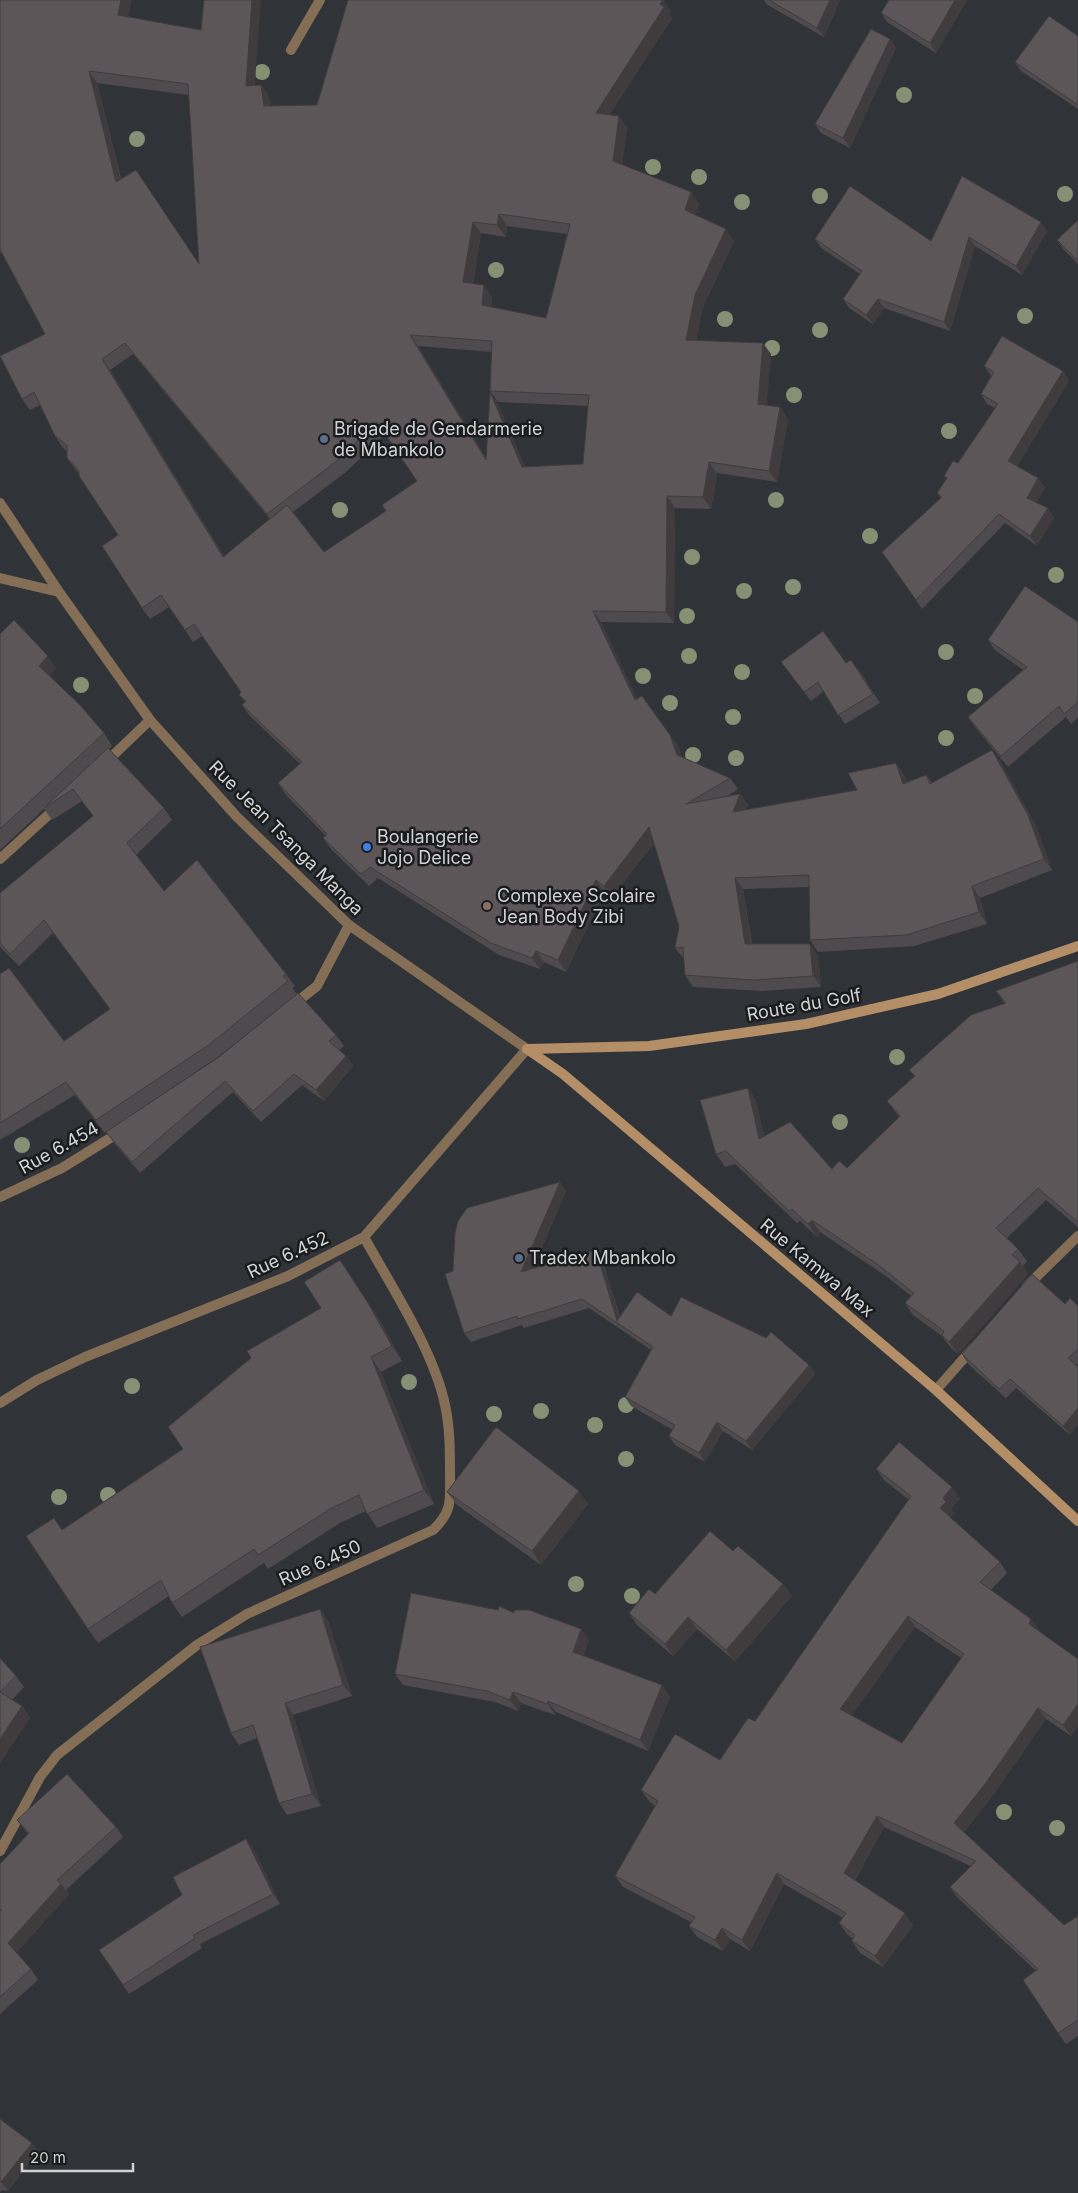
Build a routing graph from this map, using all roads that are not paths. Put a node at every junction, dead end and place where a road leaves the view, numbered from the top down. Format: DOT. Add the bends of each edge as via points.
graph roads {
  1 [pos="320,0"];
  2 [pos="292,50"];
  3 [pos="0,503"];
  4 [pos="0,578"];
  5 [pos="59,592"];
  6 [pos="150,720"];
  7 [pos="98,769"];
  8 [pos="63,801"];
  9 [pos="0,859"];
  10 [pos="348,925"];
  11 [pos="1078,946"];
  12 [pos="288,1009"];
  13 [pos="527,1049"];
  14 [pos="129,1126"];
  15 [pos="0,1197"];
  16 [pos="1078,1236"];
  17 [pos="364,1237"];
  18 [pos="1021,1293"];
  19 [pos="981,1338"];
  20 [pos="936,1390"];
  21 [pos="0,1403"];
  22 [pos="1078,1521"];
  23 [pos="0,1850"];
  1 -- 2 [label="street"];
  3 -- 5 [label="street, Rue Jean Tsanga Manga"];
  4 -- 5 [label="street"];
  5 -- 6 [label="street, Rue Jean Tsanga Manga"];
  6 -- 7 [label="street"];
  6 -- 10 [label="street, Rue Jean Tsanga Manga" via="237,817"];
  8 -- 9 [label="street"];
  10 -- 12 [label="street" via="317,986"];
  10 -- 13 [label="street, Rue Jean Tsanga Manga"];
  11 -- 13 [label="main road, Route du Golf" via="938,994 806,1024 649,1046"];
  13 -- 17 [label="street, Rue 6.452"];
  13 -- 20 [label="main road, Rue Kamwa Max" via="563,1074"];
  14 -- 15 [label="street, Rue 6.454" via="62,1168"];
  16 -- 18 [label="street"];
  17 -- 21 [label="street, Rue 6.452" via="288,1276 85,1357 37,1380"];
  17 -- 23 [label="street, Rue 6.450" via="429,1357 445,1404 450,1452 450,1505 444,1519 433,1530 247,1614 197,1645 57,1755 40,1777"];
  19 -- 20 [label="street"];
  20 -- 22 [label="main road, Rue Kamwa Max"];
}
